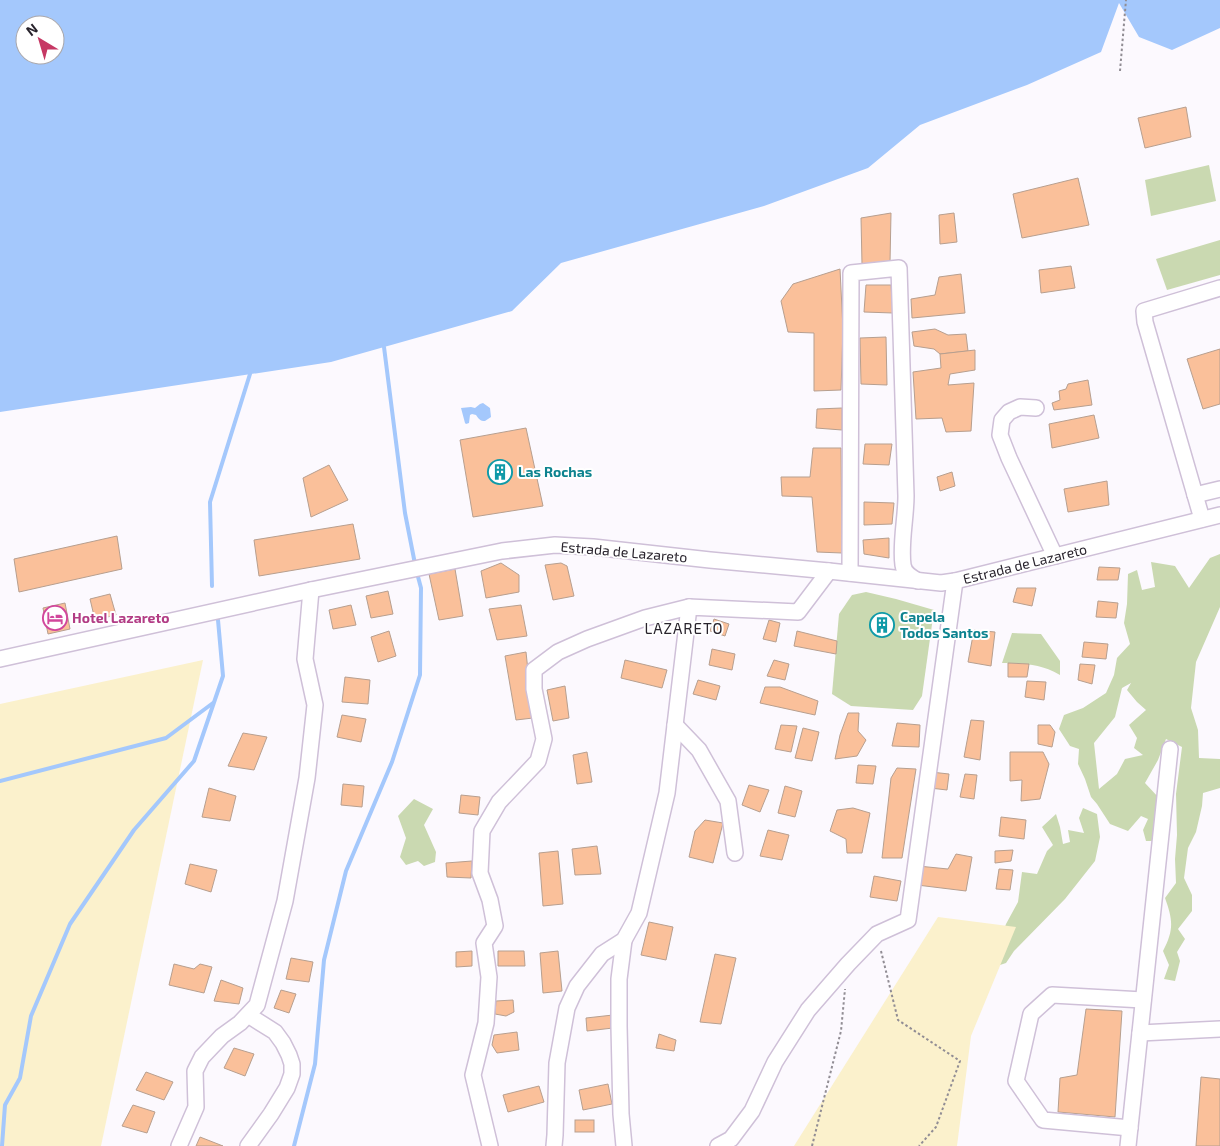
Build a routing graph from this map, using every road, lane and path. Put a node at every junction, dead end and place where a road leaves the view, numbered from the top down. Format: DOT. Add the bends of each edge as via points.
graph roads {
  1 [pos="1126,0"];
  2 [pos="1120,71"];
  3 [pos="1220,288"];
  4 [pos="1036,408"];
  5 [pos="1220,489"];
  6 [pos="1195,495"];
  7 [pos="1220,515"];
  8 [pos="1202,520"];
  9 [pos="1055,556"];
  10 [pos="829,571"];
  11 [pos="850,574"];
  12 [pos="918,581"];
  13 [pos="956,581"];
  14 [pos="311,590"];
  15 [pos="689,607"];
  16 [pos="0,659"];
  17 [pos="675,725"];
  18 [pos="1170,749"];
  19 [pos="735,853"];
  20 [pos="877,934"];
  21 [pos="624,940"];
  22 [pos="848,964"];
  23 [pos="1143,1000"];
  24 [pos="248,1015"];
  25 [pos="1220,1029"];
  26 [pos="1140,1033"];
  27 [pos="1130,1128"];
  28 [pos="179,1146"];
  29 [pos="248,1146"];
  30 [pos="490,1146"];
  31 [pos="554,1146"];
  32 [pos="624,1146"];
  33 [pos="718,1146"];
  34 [pos="812,1146"];
  35 [pos="919,1146"];
  36 [pos="1128,1146"];
  1 -- 2 [label="path"];
  3 -- 6 [label="street" via="1144,311"];
  4 -- 9 [label="street" via="1020,407 1009,412 1002,420 1000,435"];
  5 -- 6 [label="street"];
  6 -- 8 [label="street"];
  7 -- 8 [label="street, Estrada de Lazareto"];
  8 -- 9 [label="street, Estrada de Lazareto"];
  9 -- 13 [label="street, Estrada de Lazareto"];
  10 -- 11 [label="street, Estrada de Lazareto"];
  10 -- 14 [label="street, Estrada de Lazareto" via="555,546 502,551"];
  10 -- 15 [label="street" via="798,612"];
  11 -- 12 [label="street, Estrada de Lazareto"];
  11 -- 12 [label="street" via="851,273 899,268 906,504 903,563 907,573"];
  12 -- 13 [label="street, Estrada de Lazareto"];
  13 -- 20 [label="street" via="908,920"];
  14 -- 16 [label="street, Estrada de Lazareto"];
  14 -- 24 [label="street" via="305,658 315,705 307,778 285,901 257,1005"];
  15 -- 17 [label="street"];
  15 -- 30 [label="street" via="645,618 587,639 558,652 534,670 534,689 544,739 538,761 498,802 482,831 480,873 495,926 484,942 489,977 486,1024 473,1075"];
  17 -- 19 [label="street" via="699,750 728,801"];
  17 -- 21 [label="street" via="667,793 639,913"];
  18 -- 23 [label="street"];
  20 -- 22 [label="street"];
  20 -- 35 [label="path" via="898,1020 960,1061 936,1127"];
  21 -- 31 [label="street" via="602,954 577,986 567,1008 557,1064"];
  21 -- 32 [label="street" via="619,979"];
  22 -- 33 [label="street" via="808,1010 775,1062 752,1111 731,1139"];
  22 -- 34 [label="path" via="841,1031"];
  23 -- 26 [label="street"];
  23 -- 27 [label="street" via="1052,995 1031,1014 1016,1081 1042,1120"];
  24 -- 28 [label="street" via="202,1057 195,1071 196,1107"];
  24 -- 29 [label="street" via="275,1032 284,1043 292,1074 271,1114"];
  25 -- 26 [label="street"];
  26 -- 27 [label="street"];
  27 -- 36 [label="street"];
}
